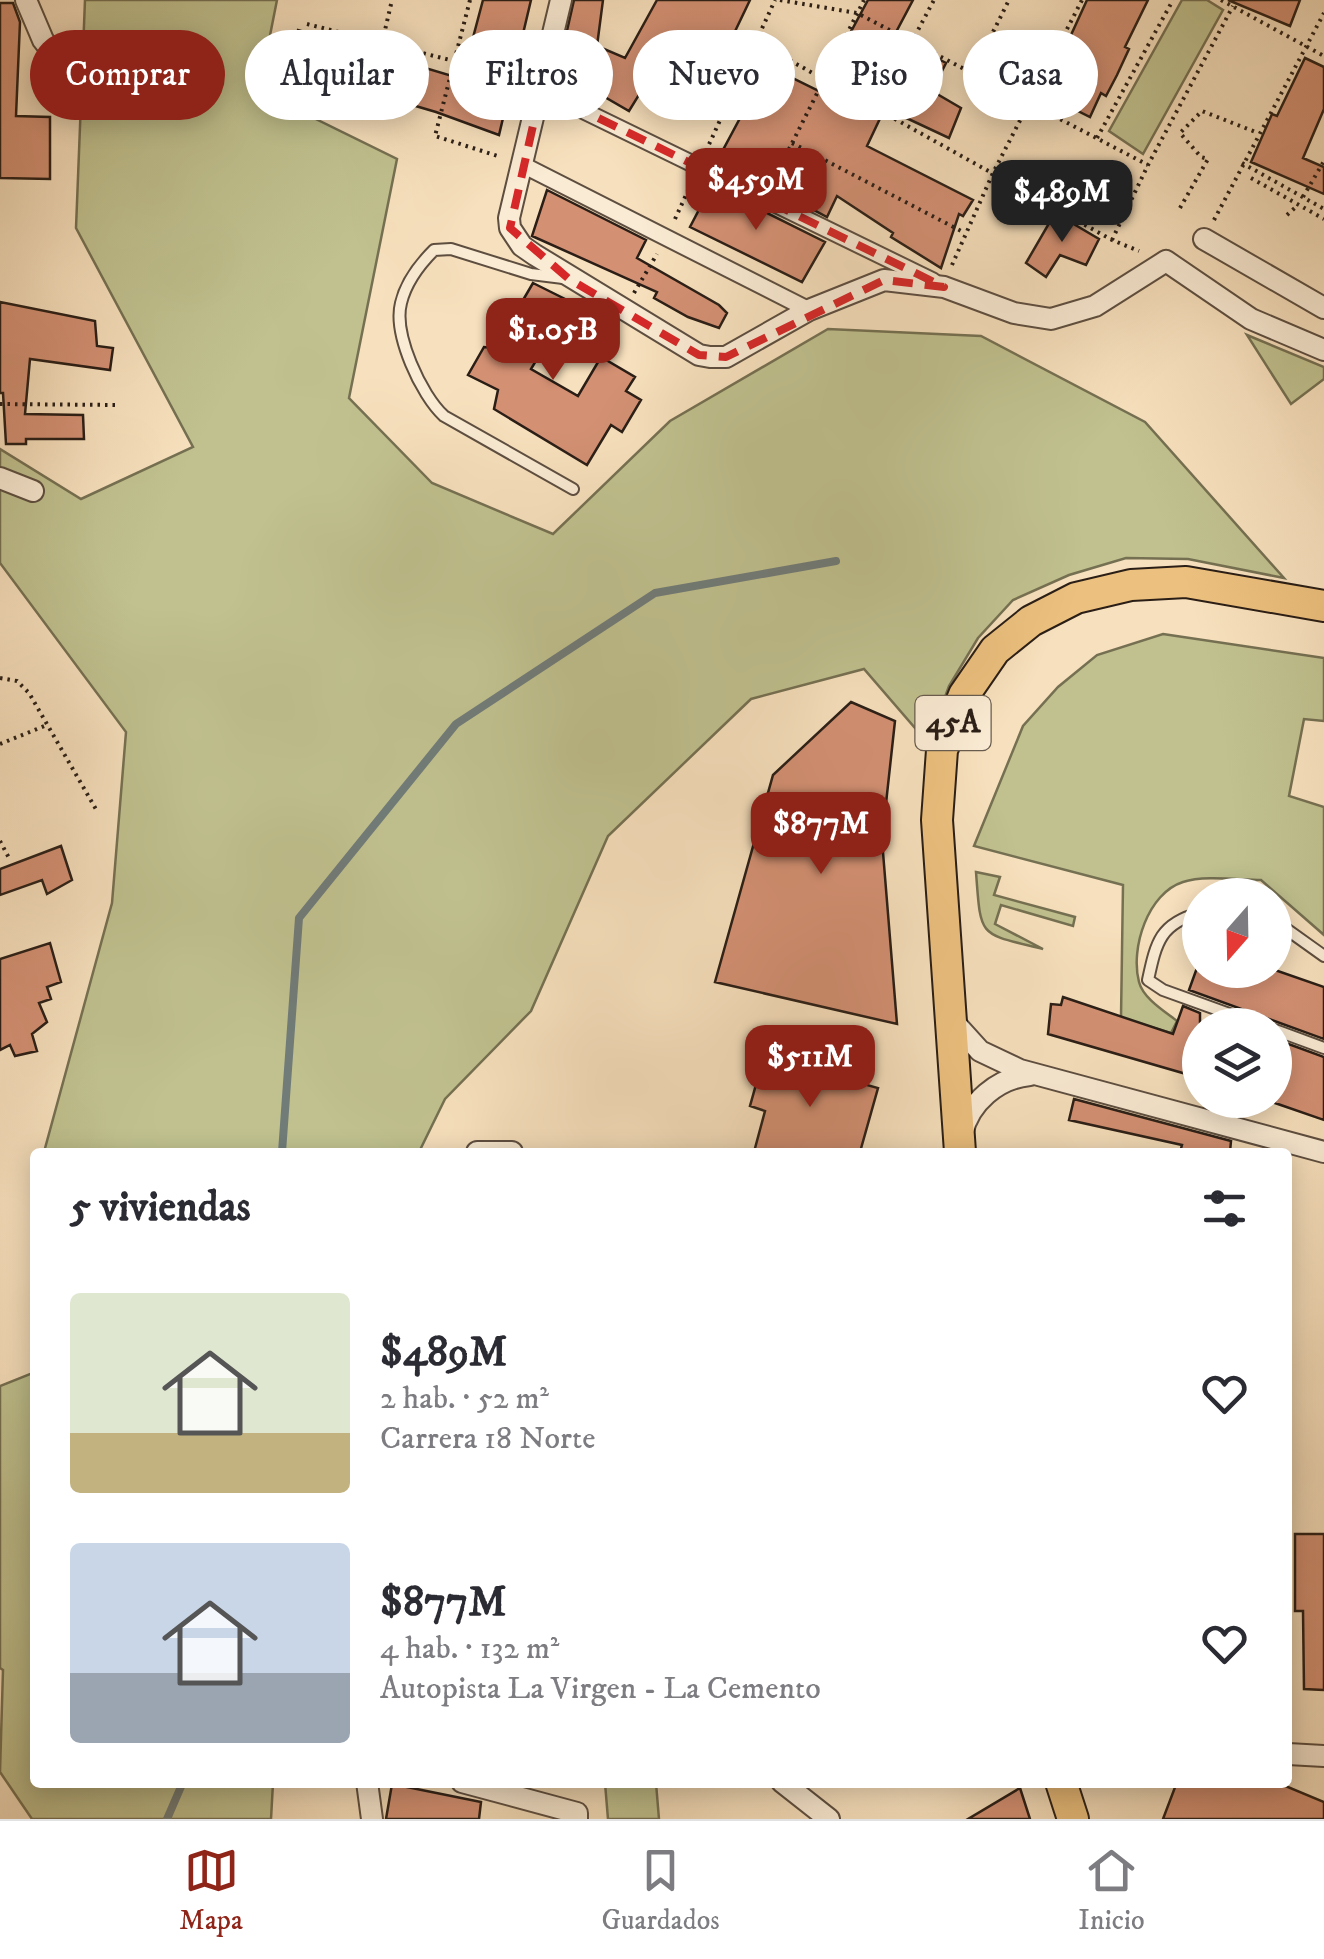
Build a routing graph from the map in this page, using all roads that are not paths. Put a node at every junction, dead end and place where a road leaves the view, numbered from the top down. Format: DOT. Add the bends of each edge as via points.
graph roads {
  1 [pos="26,0"];
  2 [pos="561,0"];
  3 [pos="39,30"];
  4 [pos="554,30"];
  5 [pos="533,120"];
  6 [pos="603,120"];
  7 [pos="521,164"];
  8 [pos="1204,239"];
  9 [pos="569,279"];
  10 [pos="944,287"];
  11 [pos="1324,308"];
  12 [pos="809,310"];
  13 [pos="1324,350"];
  14 [pos="0,478"];
  15 [pos="573,488"];
  16 [pos="33,491"];
  17 [pos="1324,606"];
  18 [pos="1182,918"];
  19 [pos="1292,933"];
  20 [pos="1324,956"];
  21 [pos="1213,1008"];
  22 [pos="950,1018"];
  23 [pos="1292,1036"];
  24 [pos="1324,1048"];
  25 [pos="1042,1074"];
  26 [pos="959,1148"];
  27 [pos="959,1148"];
  28 [pos="1324,1152"];
  29 [pos="1292,1754"];
  30 [pos="1324,1756"];
  31 [pos="368,1788"];
  32 [pos="482,1788"];
  33 [pos="790,1788"];
  34 [pos="1063,1788"];
  35 [pos="577,1816"];
  36 [pos="372,1819"];
  37 [pos="829,1819"];
  38 [pos="1073,1819"];
  1 -- 3 [label="street"];
  2 -- 4 [label="street"];
  5 -- 7 [label="street"];
  6 -- 10 [label="street"];
  7 -- 9 [label="street" via="510,228 522,246"];
  7 -- 12 [label="street"];
  8 -- 11 [label="street"];
  9 -- 12 [label="street" via="710,357 726,357"];
  9 -- 15 [label="lane" via="434,250 414,273 400,305 400,326 432,406"];
  10 -- 12 [label="street" via="884,280"];
  10 -- 13 [label="street" via="1051,319 1095,306 1166,262 1251,318"];
  14 -- 16 [label="street"];
  17 -- 22 [label="main road, 45A" via="1186,582 1131,585 1076,598 995,650 964,695 942,750 937,820"];
  18 -- 21 [label="lane" via="1161,934 1148,980"];
  19 -- 20 [label="lane"];
  22 -- 25 [label="street" via="998,1063"];
  22 -- 26 [label="main road, 45A"];
  23 -- 24 [label="lane"];
  25 -- 27 [label="street" via="1017,1076 977,1102"];
  25 -- 28 [label="street"];
  29 -- 30 [label="street"];
  31 -- 36 [label="street"];
  32 -- 35 [label="street"];
  33 -- 37 [label="street"];
  34 -- 38 [label="main road"];
}
